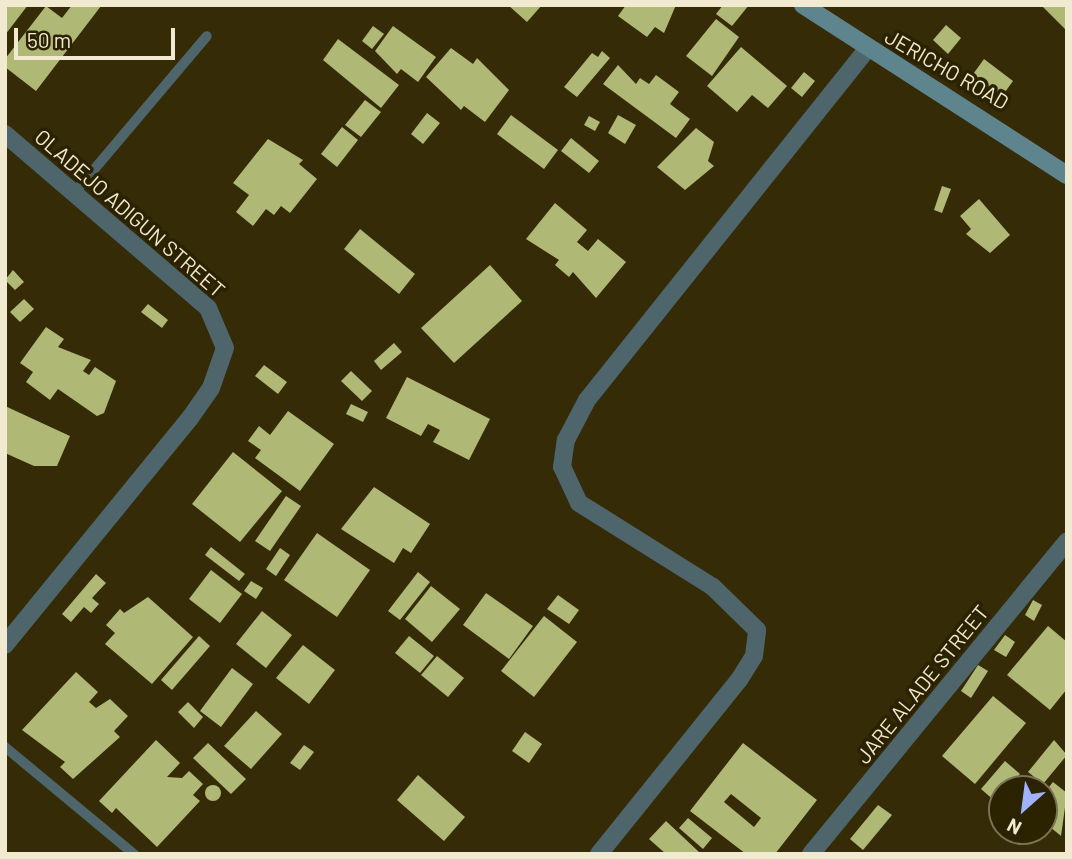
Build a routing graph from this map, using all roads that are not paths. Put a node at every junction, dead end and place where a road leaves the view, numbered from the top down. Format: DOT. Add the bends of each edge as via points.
graph roads {
  1 [pos="803,5"];
  2 [pos="207,36"];
  3 [pos="867,49"];
  4 [pos="5,134"];
  5 [pos="1067,175"];
  6 [pos="75,192"];
  7 [pos="1067,541"];
  8 [pos="5,645"];
  9 [pos="5,747"];
  10 [pos="134,854"];
  11 [pos="599,854"];
  12 [pos="811,854"];
  1 -- 3 [label="street, JERICHO ROAD"];
  2 -- 6 [label="lane"];
  3 -- 5 [label="street, JERICHO ROAD" via="1007,131"];
  3 -- 11 [label="street" via="587,400 566,440 562,467 585,509 713,587 757,630 754,656 739,680"];
  4 -- 6 [label="street, OLADEJO ADIGUN STREET"];
  6 -- 8 [label="street, OLADEJO ADIGUN STREET" via="180,282 222,328 225,348 211,388"];
  7 -- 12 [label="street, JARE ALADE STREET"];
  9 -- 10 [label="lane"];
}
